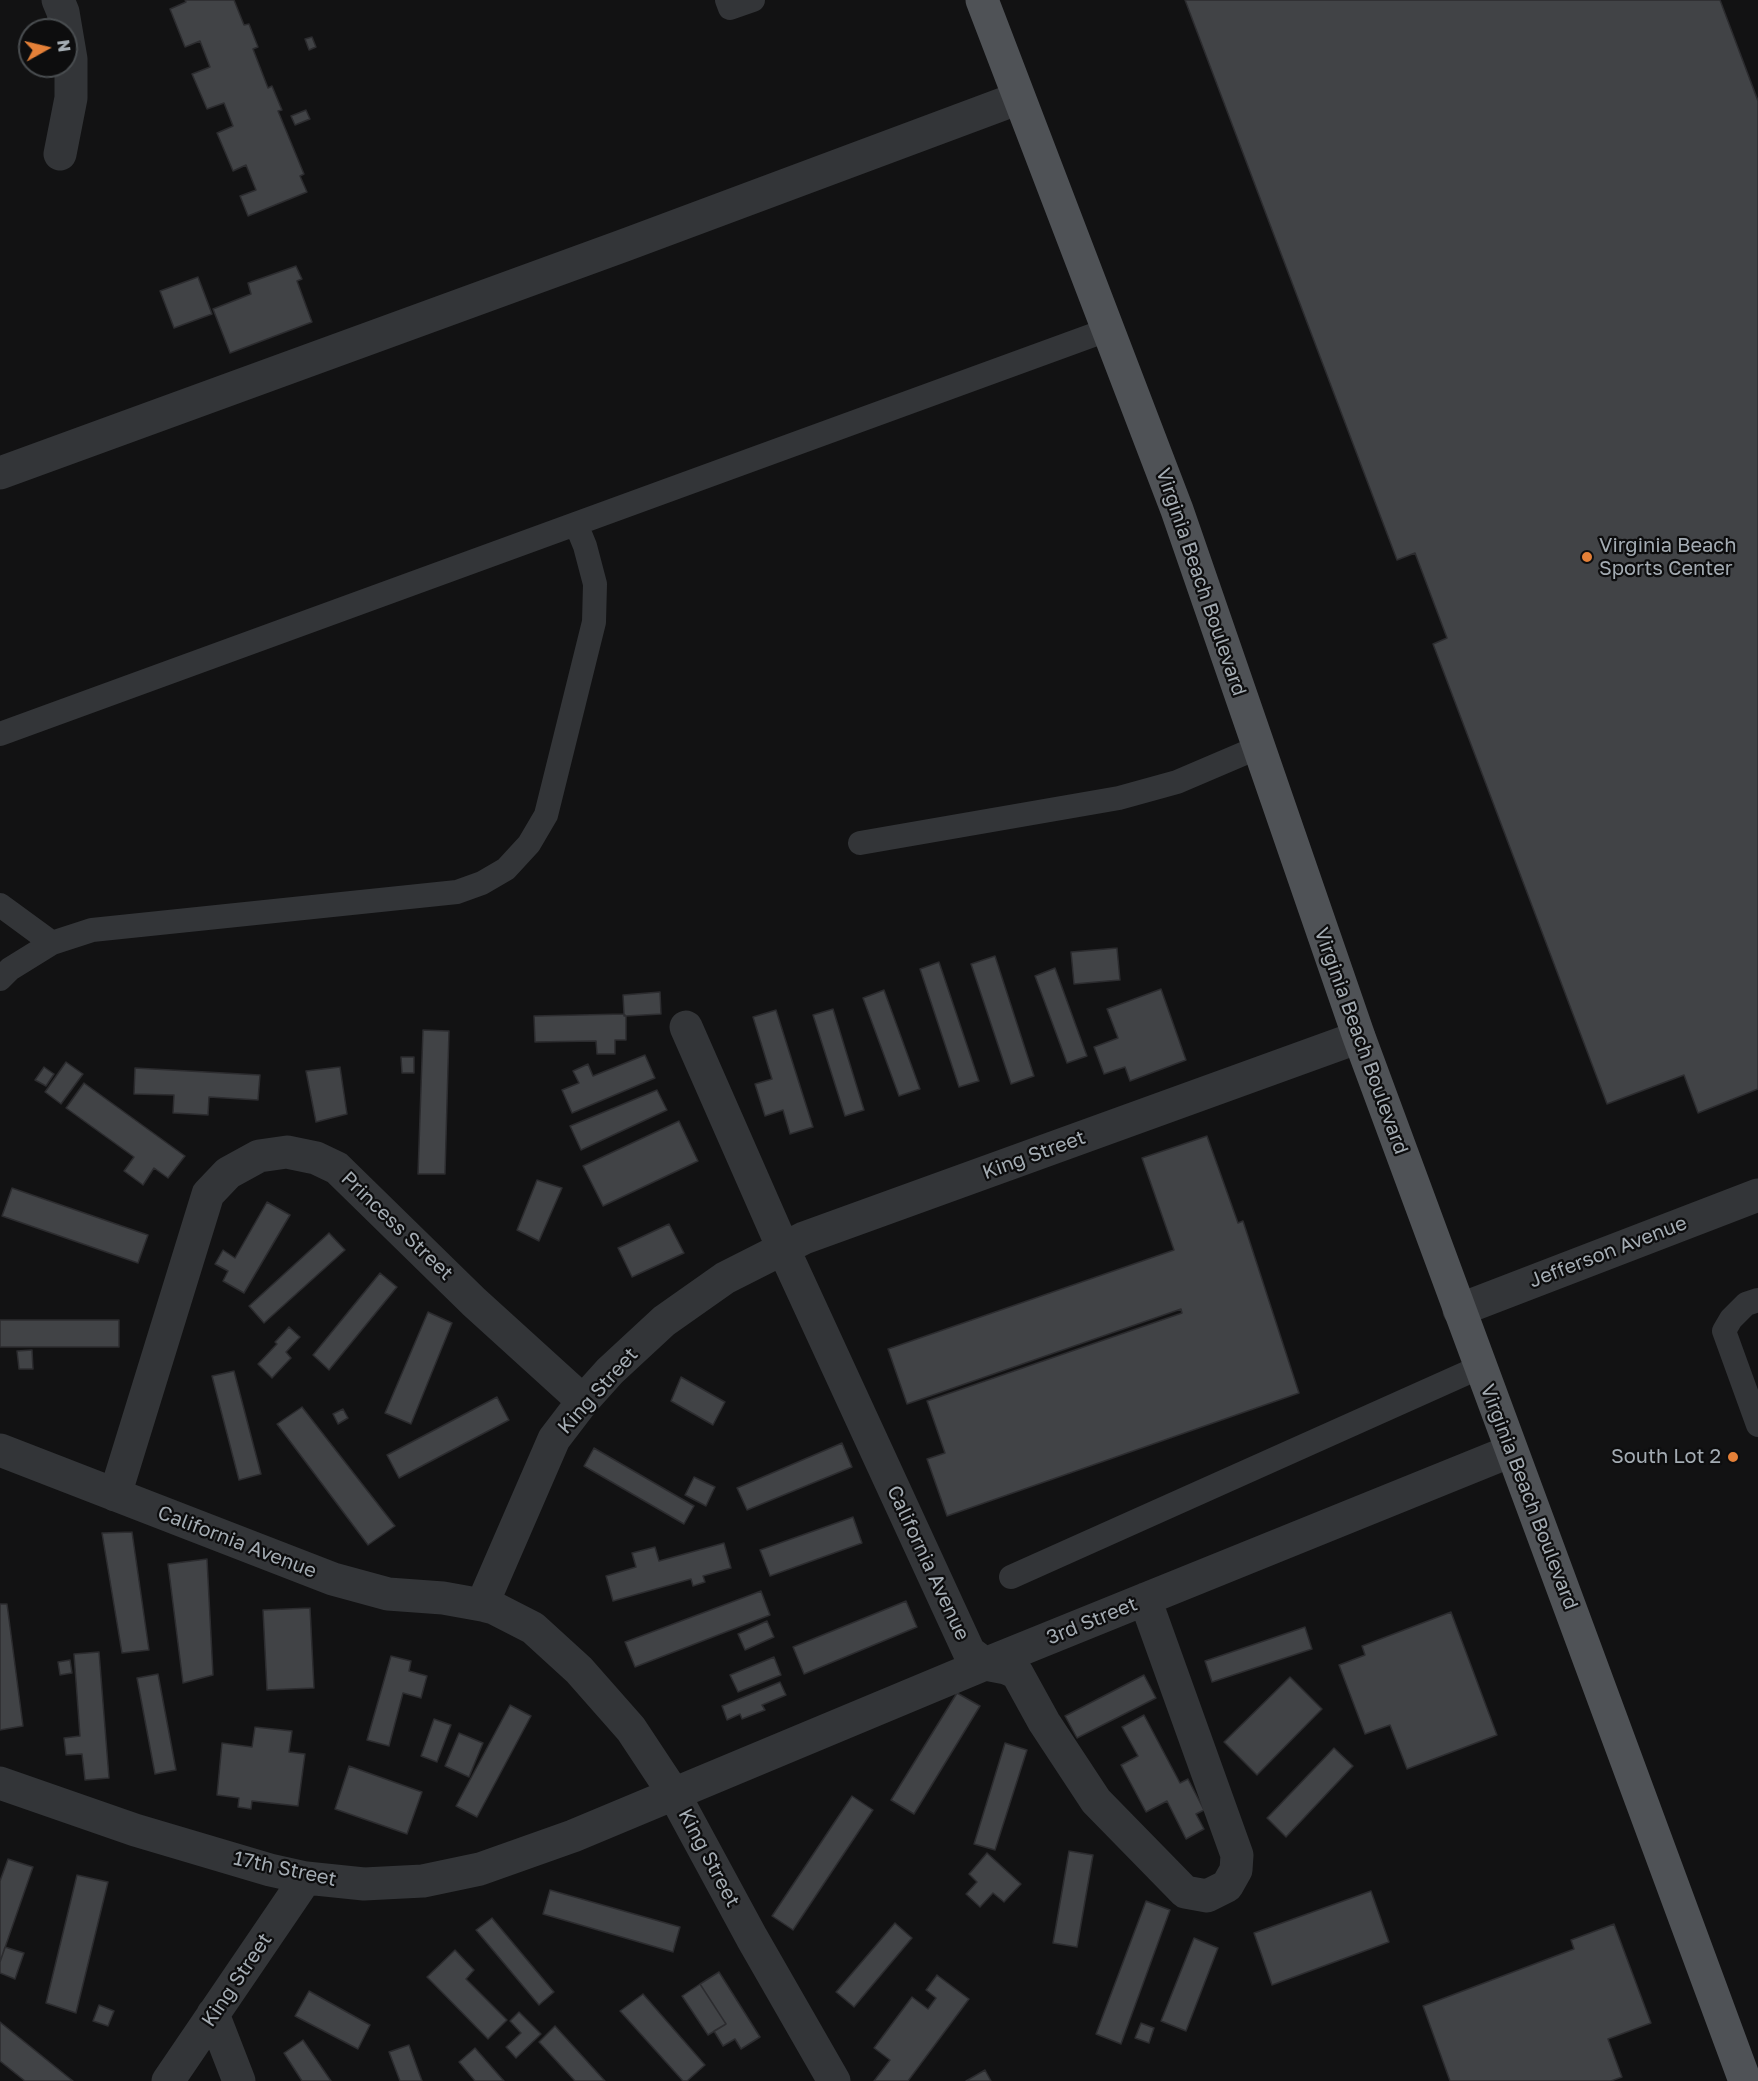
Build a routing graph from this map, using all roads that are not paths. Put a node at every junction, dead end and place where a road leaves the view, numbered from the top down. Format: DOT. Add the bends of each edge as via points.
graph roads {
  1 [pos="58,0"];
  2 [pos="727,0"];
  3 [pos="753,0"];
  4 [pos="982,0"];
  5 [pos="1019,99"];
  6 [pos="60,154"];
  7 [pos="1107,330"];
  8 [pos="0,473"];
  9 [pos="576,524"];
  10 [pos="0,734"];
  11 [pos="1259,747"];
  12 [pos="860,843"];
  13 [pos="0,905"];
  14 [pos="52,943"];
  15 [pos="0,979"];
  16 [pos="686,1027"];
  17 [pos="1359,1037"];
  18 [pos="1758,1195"];
  19 [pos="783,1248"];
  20 [pos="1758,1300"];
  21 [pos="1459,1310"];
  22 [pos="1480,1368"];
  23 [pos="583,1401"];
  24 [pos="1758,1425"];
  25 [pos="0,1450"];
  26 [pos="1510,1451"];
  27 [pos="115,1495"];
  28 [pos="1011,1577"];
  29 [pos="1145,1599"];
  30 [pos="482,1605"];
  31 [pos="985,1664"];
  32 [pos="0,1784"];
  33 [pos="674,1794"];
  34 [pos="306,1878"];
  35 [pos="213,2014"];
  36 [pos="168,2081"];
  37 [pos="239,2081"];
  38 [pos="834,2081"];
  39 [pos="1745,2081"];
  1 -- 6 [label="street" via="71,59 71,98"];
  2 -- 3 [label="lane" via="730,8"];
  4 -- 5 [label="main road, Virginia Beach Boulevard"];
  5 -- 7 [label="main road, Virginia Beach Boulevard"];
  5 -- 8 [label="street"];
  7 -- 9 [label="lane"];
  7 -- 11 [label="main road, Virginia Beach Boulevard" via="1177,510"];
  9 -- 10 [label="lane"];
  9 -- 14 [label="lane" via="595,584 594,622 546,815 529,844 506,869 457,892 92,930"];
  11 -- 12 [label="lane" via="1177,782 1119,798"];
  11 -- 17 [label="main road, Virginia Beach Boulevard"];
  13 -- 14 [label="lane"];
  14 -- 15 [label="lane"];
  16 -- 19 [label="street, California Avenue"];
  17 -- 19 [label="street, King Street"];
  17 -- 21 [label="main road, Virginia Beach Boulevard"];
  18 -- 21 [label="street, Jefferson Avenue"];
  19 -- 23 [label="street, King Street" via="725,1278 664,1321"];
  19 -- 31 [label="street, California Avenue" via="969,1652"];
  20 -- 24 [label="lane" via="1746,1304 1724,1331"];
  21 -- 22 [label="main road, Virginia Beach Boulevard"];
  22 -- 26 [label="main road, Virginia Beach Boulevard"];
  22 -- 28 [label="lane"];
  23 -- 27 [label="street, Princess Street" via="474,1302 337,1168 316,1158 287,1152 259,1156 228,1173 208,1194"];
  23 -- 30 [label="street, King Street" via="554,1439"];
  25 -- 27 [label="street, California Avenue"];
  26 -- 29 [label="street, 3rd Street"];
  26 -- 39 [label="main road, Virginia Beach Boulevard"];
  27 -- 30 [label="street, California Avenue" via="333,1579 388,1594"];
  29 -- 31 [label="street, 3rd Street"];
  29 -- 31 [label="street" via="1237,1855 1236,1870 1227,1886 1207,1896 1185,1892 1096,1801 1017,1673"];
  30 -- 33 [label="street, King Street" via="533,1628 579,1670 631,1729"];
  31 -- 33 [label="street, 3rd Street"];
  32 -- 34 [label="street, 17th Street" via="135,1830"];
  33 -- 34 [label="street, 17th Street" via="480,1869 423,1881 364,1884"];
  33 -- 38 [label="street, King Street"];
  34 -- 35 [label="street, King Street"];
  35 -- 36 [label="street, King Street"];
  35 -- 37 [label="street"];
}
